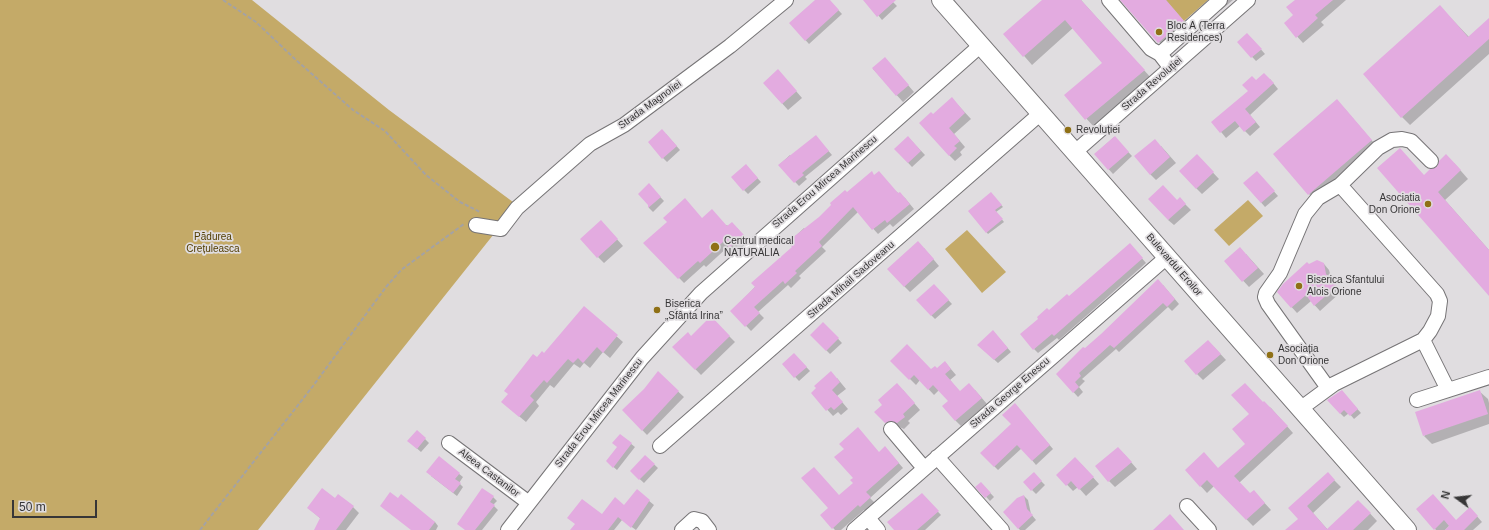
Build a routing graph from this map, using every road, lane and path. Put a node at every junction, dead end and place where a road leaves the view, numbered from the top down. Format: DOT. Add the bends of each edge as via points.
graph roads {
  1 [pos="223,0"];
  2 [pos="786,0"];
  3 [pos="941,0"];
  4 [pos="1109,0"];
  5 [pos="1220,0"];
  6 [pos="1248,0"];
  7 [pos="981,45"];
  8 [pos="1160,54"];
  9 [pos="1170,67"];
  10 [pos="1041,113"];
  11 [pos="1075,152"];
  12 [pos="1431,161"];
  13 [pos="1340,185"];
  14 [pos="473,221"];
  15 [pos="1167,257"];
  16 [pos="1423,340"];
  17 [pos="1489,376"];
  18 [pos="1328,388"];
  19 [pos="1448,390"];
  20 [pos="1417,400"];
  21 [pos="1300,409"];
  22 [pos="891,429"];
  23 [pos="449,443"];
  24 [pos="660,446"];
  25 [pos="937,457"];
  26 [pos="924,468"];
  27 [pos="529,503"];
  28 [pos="1187,506"];
  29 [pos="868,518"];
  30 [pos="200,530"];
  31 [pos="508,530"];
  32 [pos="682,530"];
  33 [pos="709,530"];
  34 [pos="854,530"];
  35 [pos="878,530"];
  36 [pos="1002,530"];
  37 [pos="1209,530"];
  38 [pos="1407,530"];
  1 -- 14 [label="path" via="256,22 353,110 385,131 426,175 460,202 482,213"];
  2 -- 14 [label="street, Strada Magnoliei" via="624,126 590,144 517,208 501,229"];
  3 -- 7 [label="main road, Bulevardul Eroilor"];
  4 -- 8 [label="street" via="1151,49"];
  5 -- 8 [label="street"];
  6 -- 9 [label="street, Strada Revoluției"];
  7 -- 10 [label="main road, Bulevardul Eroilor"];
  7 -- 27 [label="street, Strada Erou Mircea Marinescu" via="701,293 642,358"];
  8 -- 9 [label="street"];
  9 -- 11 [label="street, Strada Revoluției"];
  10 -- 11 [label="main road, Bulevardul Eroilor"];
  10 -- 24 [label="street, Strada Mihail Sadoveanu"];
  11 -- 15 [label="main road, Bulevardul Eroilor"];
  12 -- 13 [label="street" via="1411,141 1392,140 1378,148"];
  13 -- 16 [label="street" via="1437,294 1440,301 1438,316"];
  13 -- 18 [label="street" via="1318,198 1305,214 1280,273 1269,286 1265,297"];
  14 -- 30 [label="path" via="401,270 386,286 313,386"];
  15 -- 21 [label="main road, Bulevardul Eroilor"];
  15 -- 25 [label="street, Strada George Enescu"];
  16 -- 18 [label="street"];
  16 -- 19 [label="street"];
  17 -- 19 [label="street"];
  18 -- 21 [label="street"];
  19 -- 20 [label="street"];
  21 -- 38 [label="main road, Bulevardul Eroilor"];
  22 -- 26 [label="street"];
  23 -- 27 [label="street, Aleea Castanilor"];
  25 -- 26 [label="street, Strada George Enescu"];
  25 -- 36 [label="street"];
  26 -- 29 [label="street, Strada George Enescu"];
  27 -- 31 [label="street, Strada Erou Mircea Marinescu"];
  28 -- 37 [label="street"];
  29 -- 34 [label="street, Strada George Enescu"];
  29 -- 35 [label="street"];
  32 -- 33 [label="street" via="694,518"];
}
